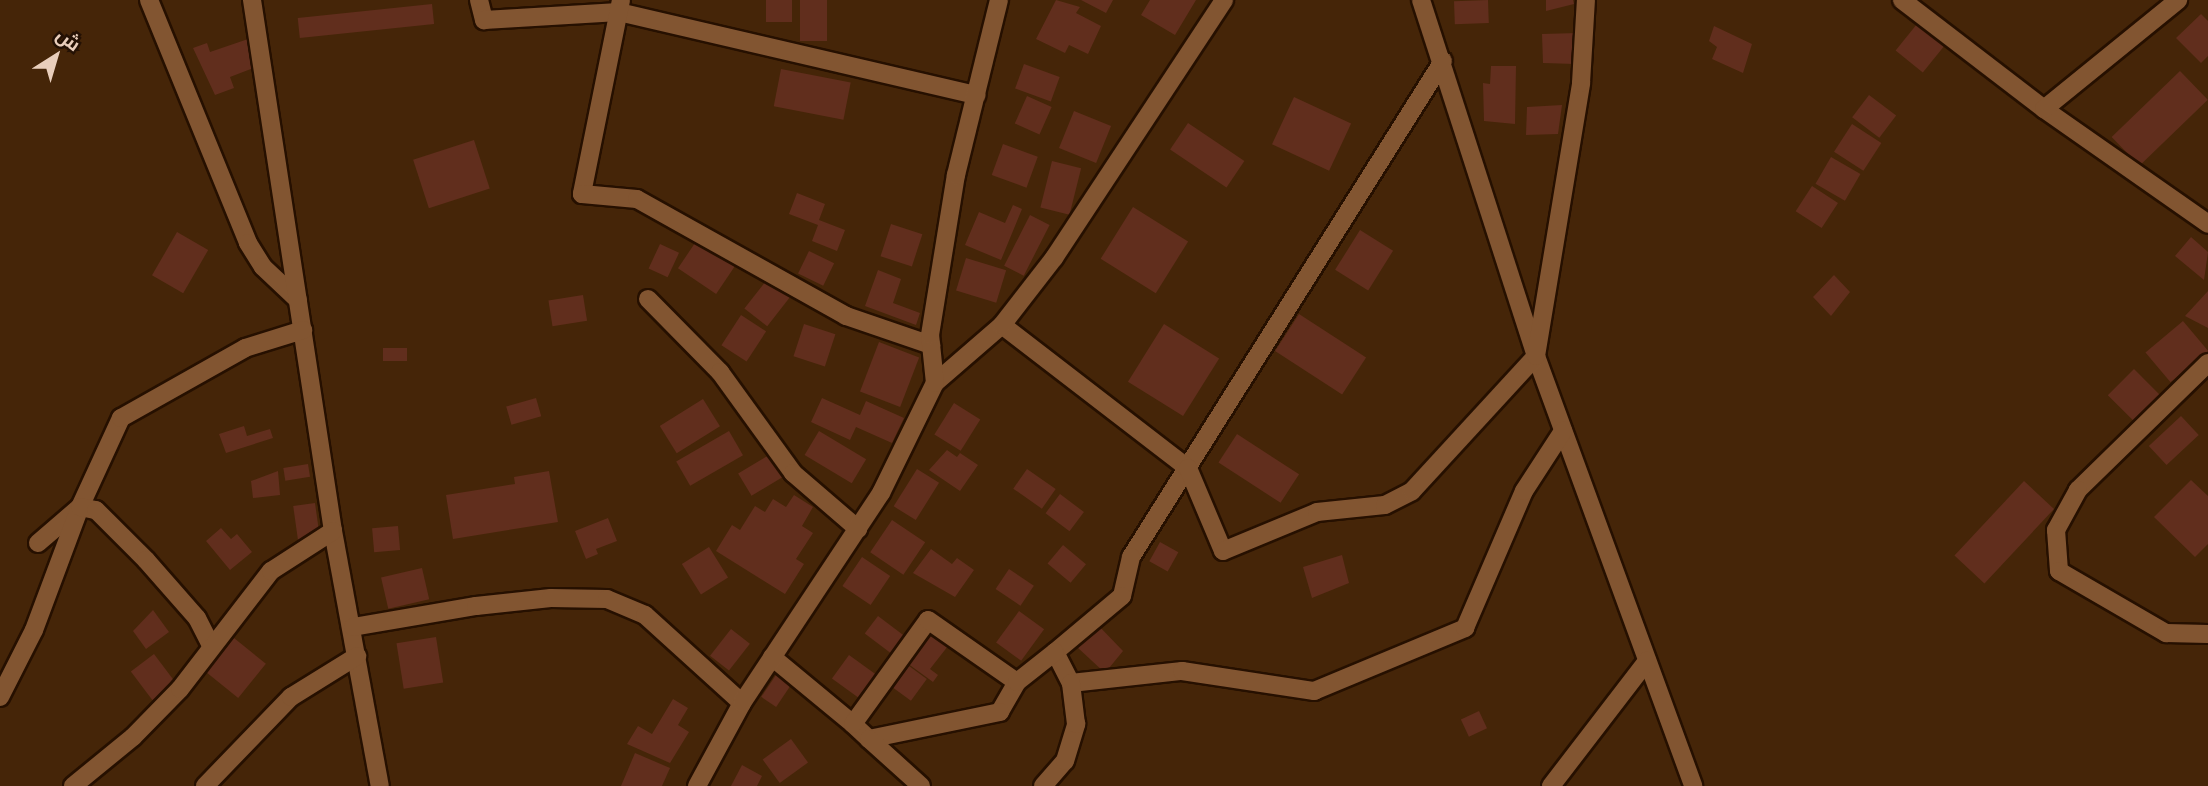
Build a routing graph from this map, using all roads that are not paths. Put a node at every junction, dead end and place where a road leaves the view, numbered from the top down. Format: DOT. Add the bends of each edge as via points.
graph roads {
  1 [pos="149,0"];
  2 [pos="252,0"];
  3 [pos="479,0"];
  4 [pos="999,0"];
  5 [pos="1224,0"];
  6 [pos="1421,0"];
  7 [pos="1586,0"];
  8 [pos="1902,0"];
  9 [pos="2178,0"];
  10 [pos="620,6"];
  11 [pos="1443,61"];
  12 [pos="976,95"];
  13 [pos="2044,109"];
  14 [pos="2208,223"];
  15 [pos="648,299"];
  16 [pos="298,300"];
  17 [pos="1002,325"];
  18 [pos="303,330"];
  19 [pos="931,345"];
  20 [pos="1536,356"];
  21 [pos="2208,363"];
  22 [pos="935,383"];
  23 [pos="1563,430"];
  24 [pos="1188,468"];
  25 [pos="80,507"];
  26 [pos="858,529"];
  27 [pos="334,531"];
  28 [pos="38,543"];
  29 [pos="353,627"];
  30 [pos="2208,634"];
  31 [pos="211,645"];
  32 [pos="1055,652"];
  33 [pos="357,656"];
  34 [pos="772,657"];
  35 [pos="1647,661"];
  36 [pos="1017,682"];
  37 [pos="1071,682"];
  38 [pos="0,697"];
  39 [pos="742,703"];
  40 [pos="853,724"];
  41 [pos="869,739"];
  42 [pos="73,786"];
  43 [pos="205,786"];
  44 [pos="380,786"];
  45 [pos="696,786"];
  46 [pos="921,786"];
  47 [pos="1043,786"];
  48 [pos="1551,786"];
  49 [pos="1693,786"];
  1 -- 16 [label="street" via="248,243 263,267"];
  2 -- 16 [label="street"];
  3 -- 10 [label="street" via="484,20"];
  4 -- 12 [label="street"];
  5 -- 17 [label="street" via="1054,258"];
  6 -- 11 [label="street"];
  7 -- 20 [label="street" via="1581,83"];
  8 -- 13 [label="street"];
  9 -- 13 [label="street"];
  10 -- 12 [label="street"];
  10 -- 19 [label="street" via="582,194 637,199 846,316"];
  11 -- 20 [label="street"];
  11 -- 24 [label="street"];
  12 -- 19 [label="street" via="956,175"];
  13 -- 14 [label="street"];
  15 -- 26 [label="street" via="720,372 793,473"];
  16 -- 18 [label="street"];
  17 -- 22 [label="street"];
  17 -- 24 [label="street"];
  18 -- 25 [label="street" via="245,348 121,418"];
  18 -- 27 [label="street"];
  19 -- 22 [label="street"];
  20 -- 23 [label="street"];
  20 -- 24 [label="street" via="1412,491 1385,505 1317,512 1223,551"];
  21 -- 30 [label="street" via="2078,489 2056,530 2059,571 2166,633"];
  22 -- 26 [label="street" via="881,493"];
  23 -- 35 [label="street"];
  23 -- 37 [label="street" via="1524,491 1465,628 1314,691 1182,671"];
  24 -- 32 [label="street" via="1131,557 1122,596"];
  25 -- 28 [label="street"];
  25 -- 31 [label="street" via="96,510 146,560 197,618"];
  25 -- 38 [label="street" via="34,630"];
  26 -- 34 [label="street"];
  27 -- 29 [label="street"];
  27 -- 31 [label="street" via="271,571"];
  29 -- 33 [label="street"];
  29 -- 39 [label="street" via="476,606 551,598 607,599 645,615"];
  31 -- 42 [label="street" via="180,689 133,737"];
  32 -- 36 [label="street"];
  32 -- 37 [label="street"];
  33 -- 43 [label="street" via="291,698"];
  33 -- 44 [label="street"];
  34 -- 39 [label="street"];
  34 -- 40 [label="street"];
  35 -- 48 [label="street"];
  35 -- 49 [label="street"];
  36 -- 40 [label="street" via="928,620"];
  36 -- 41 [label="street" via="1000,712"];
  37 -- 47 [label="street" via="1076,724 1065,761"];
  39 -- 45 [label="street"];
  40 -- 41 [label="street"];
  41 -- 46 [label="street"];
}
